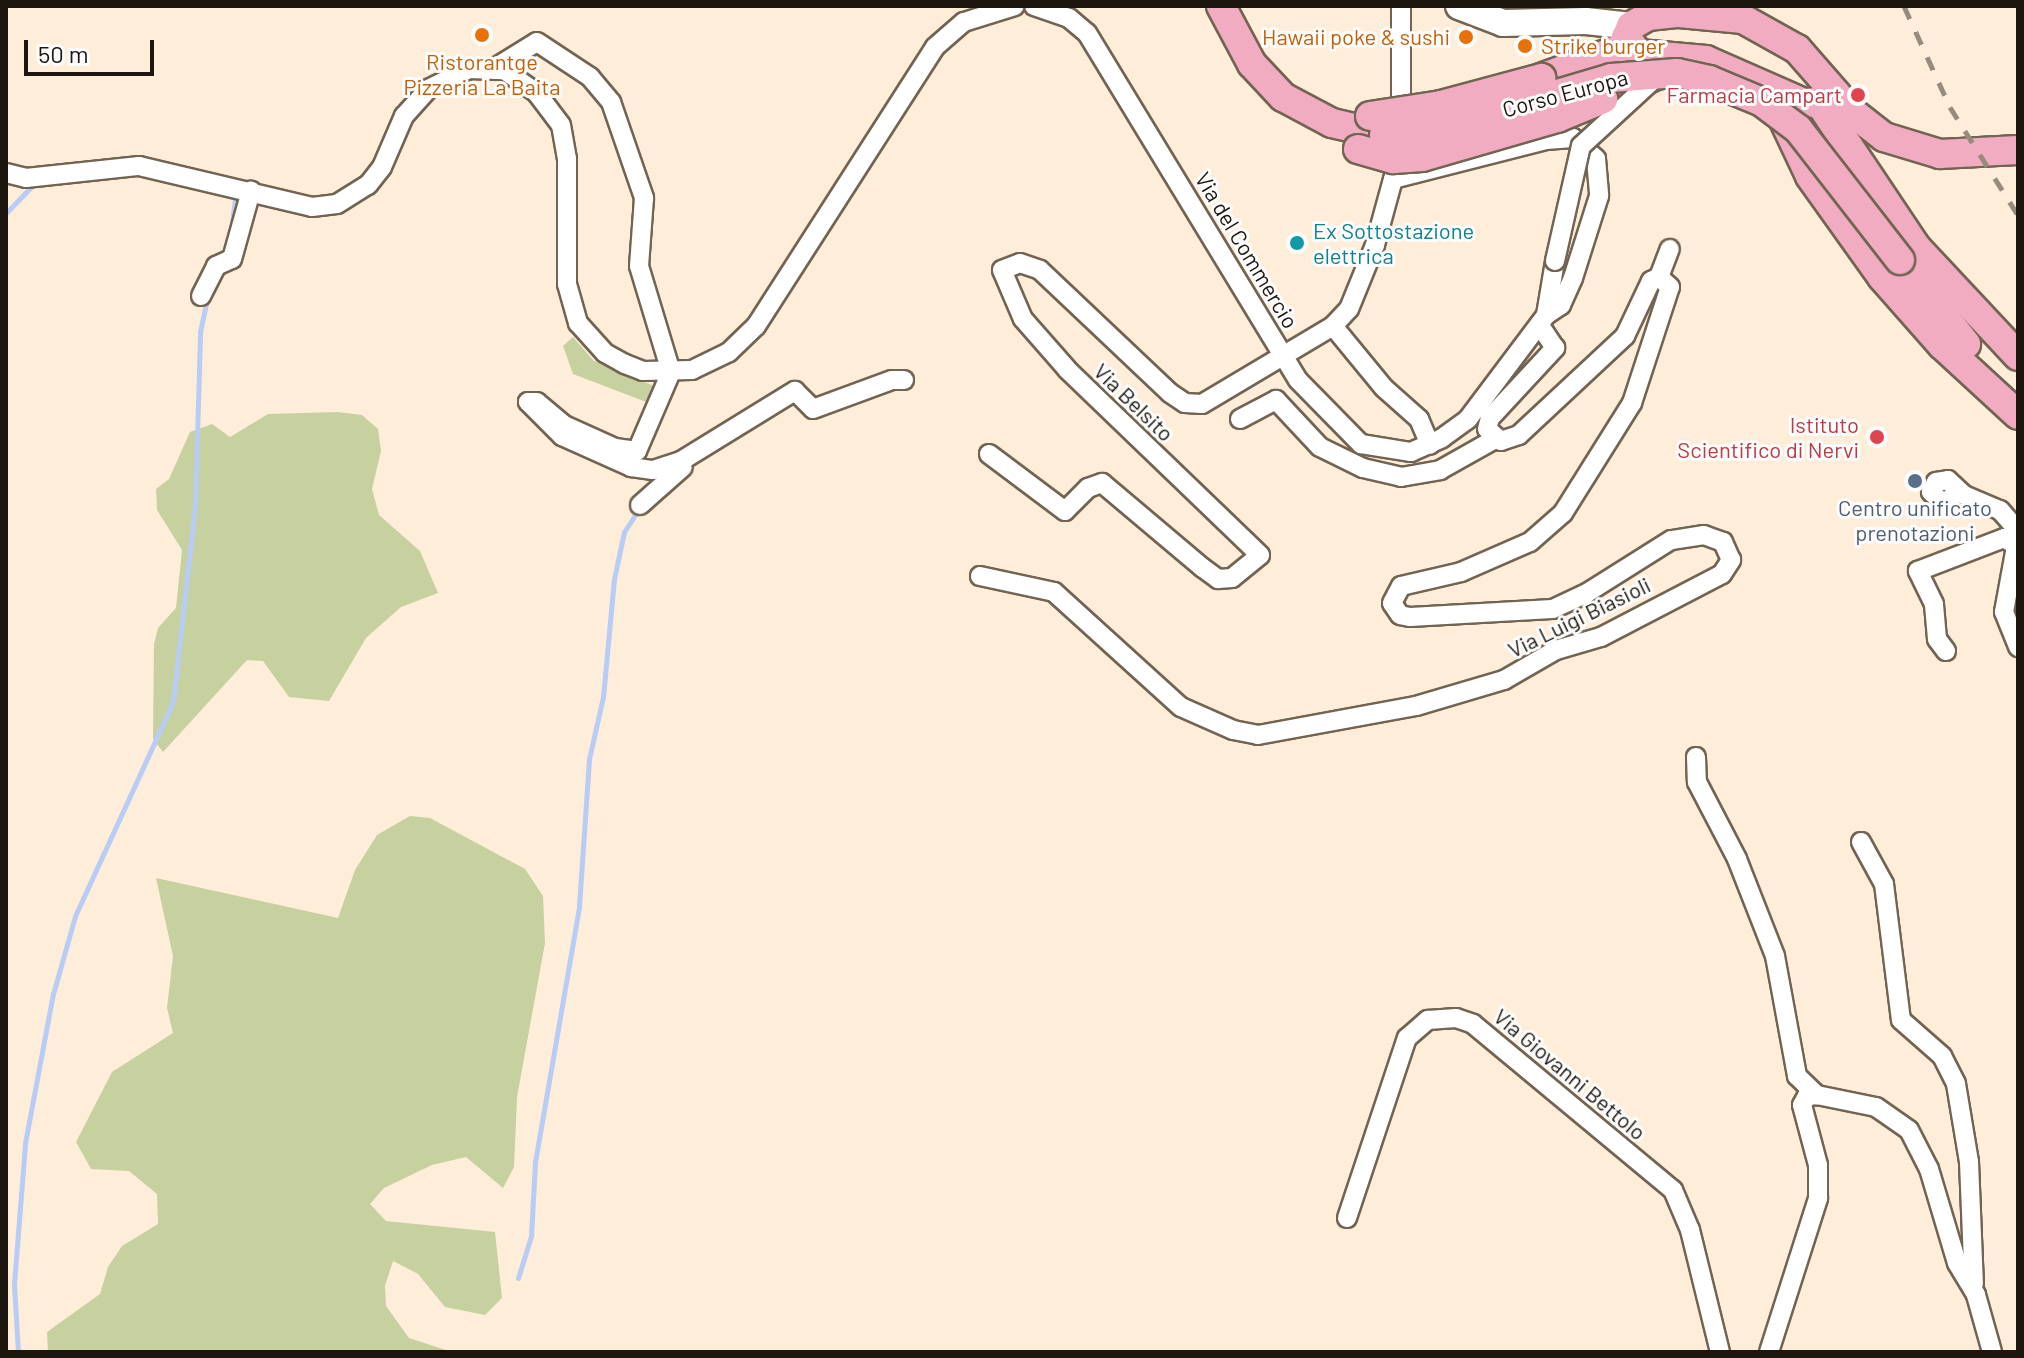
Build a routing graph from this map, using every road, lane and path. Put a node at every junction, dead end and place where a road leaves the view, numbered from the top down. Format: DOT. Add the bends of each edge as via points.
graph roads {
  1 [pos="1015,6"];
  2 [pos="1034,6"];
  3 [pos="1221,6"];
  4 [pos="1401,6"];
  5 [pos="1459,6"];
  6 [pos="1629,32"];
  7 [pos="1687,58"];
  8 [pos="495,68"];
  9 [pos="1654,79"];
  10 [pos="1771,86"];
  11 [pos="1825,96"];
  12 [pos="1401,104"];
  13 [pos="1302,109"];
  14 [pos="1377,125"];
  15 [pos="2018,150"];
  16 [pos="6,173"];
  17 [pos="250,192"];
  18 [pos="1670,249"];
  19 [pos="1900,260"];
  20 [pos="1659,277"];
  21 [pos="201,296"];
  22 [pos="1543,320"];
  23 [pos="1333,326"];
  24 [pos="1283,356"];
  25 [pos="2018,356"];
  26 [pos="671,372"];
  27 [pos="2018,374"];
  28 [pos="904,380"];
  29 [pos="2018,395"];
  30 [pos="2018,415"];
  31 [pos="1240,419"];
  32 [pos="1495,439"];
  33 [pos="1430,445"];
  34 [pos="694,453"];
  35 [pos="989,454"];
  36 [pos="1958,491"];
  37 [pos="640,505"];
  38 [pos="2017,546"];
  39 [pos="980,576"];
  40 [pos="2018,647"];
  41 [pos="1946,651"];
  42 [pos="1696,757"];
  43 [pos="1861,842"];
  44 [pos="1817,1095"];
  45 [pos="1347,1218"];
  46 [pos="1976,1295"];
  47 [pos="1720,1352"];
  48 [pos="1769,1352"];
  49 [pos="1992,1352"];
  1 -- 26 [label="street" via="964,22 935,47 743,340 713,361"];
  2 -- 24 [label="street, Via del Commercio" via="1069,18 1087,33"];
  3 -- 13 [label="main road" via="1252,64"];
  4 -- 12 [label="street"];
  5 -- 6 [label="street" via="1503,23 1559,22"];
  6 -- 7 [label="main road" via="1639,54"];
  6 -- 11 [label="main road" via="1710,14 1755,24 1797,49"];
  6 -- 14 [label="main road, bridge" via="1541,78"];
  7 -- 9 [label="main road"];
  7 -- 10 [label="main road"];
  8 -- 17 [label="street" via="458,73 418,98 399,124 382,167 356,195 312,207"];
  8 -- 26 [label="street" via="536,92 561,125 568,172 567,284 578,323 605,353 625,364"];
  8 -- 26 [label="street" via="537,42 590,77 611,102 644,198 639,266"];
  9 -- 13 [label="main road, bridge" via="1557,118 1422,157 1394,159 1358,149 1328,133"];
  9 -- 22 [label="street, bridge" via="1581,146"];
  10 -- 11 [label="main road" via="1796,101"];
  10 -- 30 [label="main road" via="1810,176 1882,277 1953,356"];
  11 -- 15 [label="main road" via="1884,137 1915,149 1940,154"];
  11 -- 25 [label="main road" via="1916,247"];
  13 -- 14 [label="main road, Corso Europa" via="1332,123"];
  14 -- 19 [label="main road, Corso Europa, bridge" via="1446,127 1611,78 1677,73 1709,80 1762,102 1798,129"];
  16 -- 17 [label="street" via="26,178 139,166"];
  17 -- 21 [label="street" via="232,259 216,266"];
  18 -- 20 [label="street"];
  19 -- 27 [label="main road, Corso Europa"];
  19 -- 29 [label="main road, Corso Europa" via="1953,331"];
  20 -- 32 [label="street" via="1648,285 1619,343 1519,435"];
  20 -- 39 [label="street, Via Luigi Biasioli" via="1670,287 1670,298 1632,403 1563,513 1530,542 1461,572 1407,583 1392,599 1397,612 1410,617 1552,609 1671,540 1704,535 1723,542 1731,560 1722,574 1601,637 1556,650 1504,680 1416,706 1258,735 1181,707 1054,592"];
  22 -- 23 [label="street, Via del Commercio" via="1561,305 1596,211 1599,169 1589,148 1573,138 1393,179 1360,287"];
  22 -- 32 [label="street" via="1555,348 1490,418 1487,429"];
  22 -- 33 [label="street" via="1468,419"];
  23 -- 24 [label="street, Via del Commercio"];
  23 -- 33 [label="street" via="1384,388 1419,419"];
  24 -- 33 [label="street" via="1349,437 1388,452"];
  24 -- 35 [label="street, Via Belsito" via="1234,389 1202,404 1185,403 1040,270 1020,263 1002,270 1023,319 1067,369 1260,555 1232,578 1218,579 1102,483 1088,488 1065,511"];
  26 -- 34 [label="street" via="633,454 564,425 533,400 528,406 562,436 631,467 666,468"];
  28 -- 34 [label="street" via="813,409 795,391"];
  31 -- 32 [label="street" via="1276,400 1320,447 1363,468 1401,477 1440,470"];
  34 -- 37 [label="street"];
  36 -- 38 [label="street" via="2000,510 2014,526"];
  38 -- 40 [label="street" via="2004,612"];
  38 -- 41 [label="street" via="2004,538 1918,571 1934,604 1937,639"];
  42 -- 44 [label="street" via="1697,782 1737,859 1775,956 1797,1076"];
  43 -- 46 [label="street" via="1884,884 1901,1020 1942,1056 1956,1084 1969,1162 1969,1266"];
  44 -- 46 [label="street" via="1876,1107 1909,1130 1929,1169 1957,1263"];
  44 -- 48 [label="street" via="1802,1099 1802,1105 1818,1165 1818,1198"];
  45 -- 47 [label="street, Via Giovanni Bettolo" via="1407,1038 1428,1020 1456,1018 1473,1024 1673,1190 1690,1230"];
  46 -- 49 [label="street"];
}
